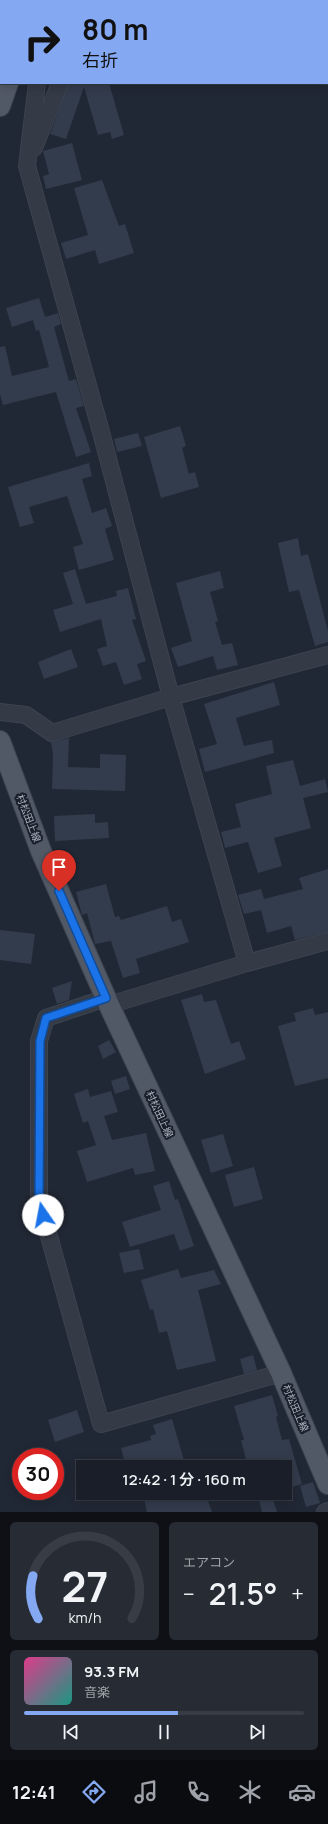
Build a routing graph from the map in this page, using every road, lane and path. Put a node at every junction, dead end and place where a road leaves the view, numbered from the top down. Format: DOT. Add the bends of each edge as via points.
graph roads {
  1 [pos="8,84"];
  2 [pos="37,84"];
  3 [pos="60,84"];
  4 [pos="0,106"];
  5 [pos="27,166"];
  6 [pos="328,655"];
  7 [pos="172,697"];
  8 [pos="0,712"];
  9 [pos="0,742"];
  10 [pos="328,942"];
  11 [pos="247,963"];
  12 [pos="108,1001"];
  13 [pos="281,1373"];
  14 [pos="328,1484"];
  15 [pos="328,1511"];
  16 [pos="325,1512"];
  1 -- 4 [label="main road"];
  2 -- 5 [label="street"];
  3 -- 5 [label="street"];
  5 -- 7 [label="street"];
  6 -- 7 [label="street"];
  7 -- 8 [label="street" via="52,733 26,716"];
  7 -- 11 [label="street"];
  9 -- 12 [label="main road, 村松田上線" via="41,851"];
  10 -- 11 [label="street"];
  11 -- 12 [label="street"];
  12 -- 13 [label="main road, 村松田上線"];
  12 -- 13 [label="street" via="46,1018 39,1049 39,1200 101,1424"];
  13 -- 14 [label="main road, 村松田上線"];
  15 -- 16 [label="street"];
}
